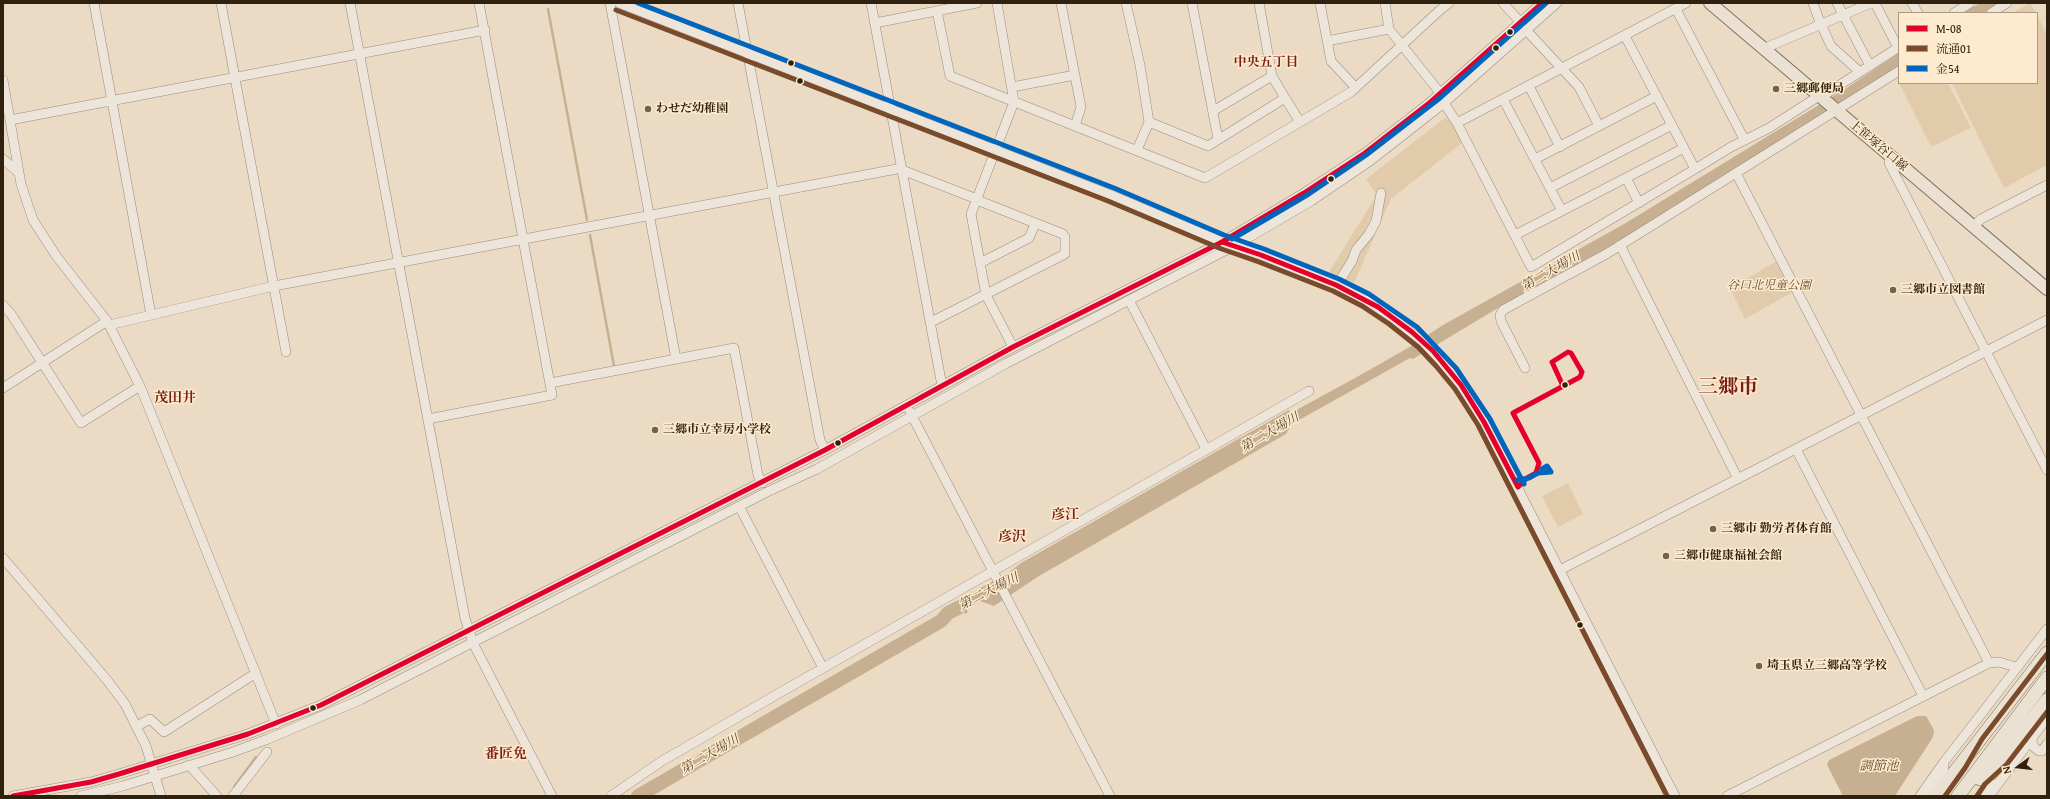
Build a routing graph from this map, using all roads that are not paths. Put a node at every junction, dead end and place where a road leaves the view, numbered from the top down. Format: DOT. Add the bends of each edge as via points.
graph roads {
  1 [pos="94,3"];
  2 [pos="221,3"];
  3 [pos="350,3"];
  4 [pos="479,3"];
  5 [pos="610,3"];
  6 [pos="619,3"];
  7 [pos="738,3"];
  8 [pos="871,3"];
  9 [pos="977,3"];
  10 [pos="997,3"];
  11 [pos="1061,3"];
  12 [pos="1126,3"];
  13 [pos="1192,3"];
  14 [pos="1259,3"];
  15 [pos="1320,3"];
  16 [pos="1385,3"];
  17 [pos="1450,3"];
  18 [pos="1503,3"];
  19 [pos="1542,3"];
  20 [pos="1556,3"];
  21 [pos="1686,3"];
  22 [pos="1710,3"];
  23 [pos="1813,3"];
  24 [pos="1837,3"];
  25 [pos="1871,3"];
  26 [pos="1875,3"];
  27 [pos="1912,3"];
  28 [pos="1951,3"];
  29 [pos="1970,3"];
  30 [pos="2007,3"];
  31 [pos="1438,6"];
  32 [pos="1676,9"];
  33 [pos="937,11"];
  34 [pos="1917,12"];
  35 [pos="1955,12"];
  36 [pos="1993,12"];
  37 [pos="1843,15"];
  38 [pos="875,24"];
  39 [pos="1821,24"];
  40 [pos="1524,26"];
  41 [pos="1389,29"];
  42 [pos="485,30"];
  43 [pos="1625,36"];
  44 [pos="1327,42"];
  45 [pos="1898,45"];
  46 [pos="1401,46"];
  47 [pos="1763,48"];
  48 [pos="1898,48"];
  49 [pos="748,52"];
  50 [pos="359,54"];
  51 [pos="1870,66"];
  52 [pos="1562,68"];
  53 [pos="1860,72"];
  54 [pos="1898,72"];
  55 [pos="1074,75"];
  56 [pos="235,76"];
  57 [pos="1272,76"];
  58 [pos="3,80"];
  59 [pos="1012,86"];
  60 [pos="1529,86"];
  61 [pos="1354,88"];
  62 [pos="1657,96"];
  63 [pos="1820,97"];
  64 [pos="1286,98"];
  65 [pos="1442,98"];
  66 [pos="1504,99"];
  67 [pos="112,100"];
  68 [pos="1014,102"];
  69 [pos="890,108"];
  70 [pos="1836,110"];
  71 [pos="1213,111"];
  72 [pos="8,120"];
  73 [pos="1149,122"];
  74 [pos="1300,122"];
  75 [pos="1457,123"];
  76 [pos="1672,125"];
  77 [pos="1075,126"];
  78 [pos="1599,126"];
  79 [pos="1744,139"];
  80 [pos="1218,140"];
  81 [pos="1560,146"];
  82 [pos="1684,148"];
  83 [pos="996,150"];
  84 [pos="1137,150"];
  85 [pos="1890,156"];
  86 [pos="3,159"];
  87 [pos="1535,160"];
  88 [pos="902,169"];
  89 [pos="1695,169"];
  90 [pos="19,173"];
  91 [pos="1736,173"];
  92 [pos="1626,178"];
  93 [pos="2047,185"];
  94 [pos="1550,188"];
  95 [pos="775,192"];
  96 [pos="1381,193"];
  97 [pos="977,200"];
  98 [pos="1639,203"];
  99 [pos="1562,211"];
  100 [pos="650,216"];
  101 [pos="1035,224"];
  102 [pos="1974,226"];
  103 [pos="1515,235"];
  104 [pos="523,240"];
  105 [pos="1222,242"];
  106 [pos="1236,245"];
  107 [pos="1620,246"];
  108 [pos="399,263"];
  109 [pos="980,263"];
  110 [pos="1340,280"];
  111 [pos="274,286"];
  112 [pos="2047,289"];
  113 [pos="986,295"];
  114 [pos="1129,300"];
  115 [pos="3,304"];
  116 [pos="151,315"];
  117 [pos="2047,320"];
  118 [pos="931,322"];
  119 [pos="108,323"];
  120 [pos="1013,347"];
  121 [pos="1986,351"];
  122 [pos="286,352"];
  123 [pos="676,359"];
  124 [pos="42,363"];
  125 [pos="1524,368"];
  126 [pos="550,383"];
  127 [pos="140,386"];
  128 [pos="942,386"];
  129 [pos="3,388"];
  130 [pos="1309,390"];
  131 [pos="907,405"];
  132 [pos="1861,415"];
  133 [pos="913,417"];
  134 [pos="428,419"];
  135 [pos="1206,449"];
  136 [pos="1796,449"];
  137 [pos="825,450"];
  138 [pos="2047,470"];
  139 [pos="1738,479"];
  140 [pos="762,483"];
  141 [pos="739,506"];
  142 [pos="3,558"];
  143 [pos="1560,570"];
  144 [pos="995,575"];
  145 [pos="2047,629"];
  146 [pos="469,630"];
  147 [pos="473,643"];
  148 [pos="2047,643"];
  149 [pos="2047,653"];
  150 [pos="1989,663"];
  151 [pos="2047,663"];
  152 [pos="2016,667"];
  153 [pos="823,668"];
  154 [pos="256,673"];
  155 [pos="2047,678"];
  156 [pos="2047,689"];
  157 [pos="1923,696"];
  158 [pos="2047,700"];
  159 [pos="2047,718"];
  160 [pos="276,724"];
  161 [pos="2027,725"];
  162 [pos="137,726"];
  163 [pos="2030,740"];
  164 [pos="2047,744"];
  165 [pos="267,752"];
  166 [pos="1944,762"];
  167 [pos="153,764"];
  168 [pos="1959,765"];
  169 [pos="189,766"];
  170 [pos="2004,775"];
  171 [pos="156,776"];
  172 [pos="1980,779"];
  173 [pos="1937,790"];
  174 [pos="12,796"];
  175 [pos="81,796"];
  176 [pos="161,796"];
  177 [pos="217,796"];
  178 [pos="232,796"];
  179 [pos="552,796"];
  180 [pos="611,796"];
  181 [pos="1110,796"];
  182 [pos="1675,796"];
  183 [pos="1727,796"];
  184 [pos="1920,796"];
  185 [pos="1929,796"];
  186 [pos="1946,796"];
  187 [pos="1958,796"];
  188 [pos="1968,796"];
  189 [pos="1980,796"];
  190 [pos="1989,796"];
  1 -- 67 [label="street"];
  2 -- 56 [label="street"];
  3 -- 50 [label="street"];
  4 -- 42 [label="street"];
  5 -- 100 [label="street"];
  6 -- 49 [label="street"];
  7 -- 49 [label="street"];
  8 -- 38 [label="street"];
  9 -- 33 [label="street"];
  10 -- 59 [label="street"];
  11 -- 55 [label="street"];
  12 -- 73 [label="street"];
  13 -- 71 [label="street"];
  14 -- 57 [label="street"];
  15 -- 44 [label="street"];
  16 -- 41 [label="street"];
  17 -- 31 [label="street"];
  18 -- 40 [label="street"];
  19 -- 40 [label="street"];
  20 -- 40 [label="street"];
  21 -- 32 [label="street"];
  22 -- 47 [label="main road, 上笹塚谷口線"];
  23 -- 39 [label="street"];
  24 -- 37 [label="street"];
  25 -- 37 [label="street"];
  26 -- 45 [label="street"];
  27 -- 34 [label="street"];
  28 -- 35 [label="street"];
  29 -- 35 [label="street"];
  30 -- 36 [label="street"];
  31 -- 46 [label="street"];
  32 -- 43 [label="street"];
  32 -- 79 [label="street"];
  33 -- 38 [label="street"];
  33 -- 68 [label="street" via="950,76"];
  37 -- 39 [label="street"];
  37 -- 51 [label="street"];
  38 -- 69 [label="street"];
  39 -- 47 [label="street"];
  39 -- 53 [label="street" via="1831,46"];
  40 -- 52 [label="street"];
  40 -- 65 [label="street"];
  41 -- 44 [label="street"];
  41 -- 46 [label="street"];
  42 -- 50 [label="street"];
  42 -- 104 [label="street"];
  43 -- 52 [label="street"];
  43 -- 62 [label="street"];
  44 -- 61 [label="street" via="1331,62"];
  46 -- 61 [label="street"];
  46 -- 65 [label="street"];
  47 -- 63 [label="main road, 上笹塚谷口線"];
  48 -- 51 [label="street"];
  49 -- 69 [label="street"];
  49 -- 95 [label="street"];
  50 -- 56 [label="street"];
  50 -- 108 [label="street"];
  51 -- 53 [label="street"];
  52 -- 60 [label="street"];
  52 -- 78 [label="street" via="1579,87"];
  53 -- 63 [label="street"];
  54 -- 70 [label="street"];
  55 -- 59 [label="street"];
  55 -- 77 [label="street" via="1081,107"];
  56 -- 67 [label="street"];
  56 -- 111 [label="street"];
  57 -- 64 [label="street"];
  57 -- 71 [label="street"];
  58 -- 72 [label="street"];
  59 -- 68 [label="street"];
  60 -- 66 [label="street"];
  60 -- 81 [label="street"];
  61 -- 74 [label="street"];
  62 -- 76 [label="street"];
  62 -- 78 [label="street"];
  63 -- 70 [label="main road, 上笹塚谷口線"];
  63 -- 79 [label="street" via="1769,128"];
  64 -- 74 [label="street"];
  64 -- 80 [label="street"];
  65 -- 75 [label="street"];
  65 -- 105 [label="street" via="1292,201"];
  65 -- 106 [label="street" via="1370,161 1285,217"];
  66 -- 75 [label="street"];
  66 -- 87 [label="street"];
  67 -- 72 [label="street"];
  67 -- 116 [label="street"];
  68 -- 77 [label="street"];
  68 -- 83 [label="street"];
  69 -- 83 [label="street"];
  69 -- 88 [label="street"];
  70 -- 85 [label="main road, 上笹塚谷口線"];
  70 -- 91 [label="street"];
  71 -- 80 [label="street"];
  72 -- 90 [label="street"];
  73 -- 80 [label="street" via="1208,146"];
  73 -- 84 [label="street"];
  74 -- 84 [label="street" via="1207,178"];
  75 -- 103 [label="street"];
  76 -- 82 [label="street"];
  76 -- 94 [label="street"];
  77 -- 84 [label="street"];
  78 -- 81 [label="street"];
  79 -- 89 [label="street"];
  81 -- 87 [label="street"];
  82 -- 89 [label="street"];
  82 -- 92 [label="street"];
  83 -- 97 [label="street"];
  83 -- 105 [label="street"];
  85 -- 102 [label="main road, 上笹塚谷口線"];
  85 -- 121 [label="street" via="1889,163"];
  86 -- 90 [label="street"];
  87 -- 94 [label="street"];
  88 -- 95 [label="street"];
  88 -- 97 [label="street"];
  88 -- 118 [label="street"];
  89 -- 98 [label="street"];
  90 -- 119 [label="street" via="36,226"];
  91 -- 107 [label="street"];
  91 -- 132 [label="street"];
  92 -- 98 [label="street"];
  92 -- 99 [label="street"];
  93 -- 102 [label="street" via="1981,219"];
  94 -- 99 [label="street"];
  95 -- 100 [label="street"];
  95 -- 137 [label="street" via="820,440"];
  96 -- 110 [label="street" via="1376,221"];
  97 -- 101 [label="street"];
  97 -- 109 [label="street" via="971,214"];
  98 -- 103 [label="street" via="1531,267"];
  99 -- 103 [label="street"];
  100 -- 104 [label="street"];
  100 -- 123 [label="street"];
  101 -- 109 [label="street" via="1029,238"];
  101 -- 113 [label="street" via="1063,234 1065,254"];
  102 -- 112 [label="main road, 上笹塚谷口線"];
  104 -- 108 [label="street"];
  104 -- 126 [label="street"];
  105 -- 106 [label="street"];
  105 -- 120 [label="street"];
  106 -- 114 [label="street"];
  106 -- 143 [label="street" via="1346,290 1378,307 1412,332 1441,361 1461,385 1484,422"];
  107 -- 125 [label="street" via="1503,310 1500,315 1501,321"];
  107 -- 139 [label="street"];
  108 -- 111 [label="street"];
  108 -- 134 [label="street"];
  109 -- 113 [label="street"];
  111 -- 116 [label="street"];
  111 -- 122 [label="street"];
  113 -- 118 [label="street"];
  113 -- 120 [label="street"];
  114 -- 133 [label="street" via="1007,363"];
  114 -- 135 [label="street"];
  115 -- 124 [label="street"];
  116 -- 119 [label="street"];
  117 -- 121 [label="street"];
  118 -- 128 [label="street"];
  119 -- 124 [label="street"];
  119 -- 127 [label="street"];
  120 -- 128 [label="street"];
  121 -- 132 [label="street"];
  121 -- 138 [label="street"];
  123 -- 126 [label="street"];
  123 -- 140 [label="street" via="734,348 758,475"];
  124 -- 127 [label="street" via="81,423"];
  124 -- 129 [label="street"];
  126 -- 134 [label="street" via="552,395"];
  127 -- 154 [label="street"];
  128 -- 131 [label="street"];
  130 -- 135 [label="street"];
  131 -- 133 [label="street"];
  131 -- 137 [label="street"];
  132 -- 136 [label="street"];
  132 -- 150 [label="street"];
  133 -- 141 [label="street" via="817,469"];
  133 -- 144 [label="street"];
  134 -- 146 [label="street"];
  135 -- 144 [label="street"];
  136 -- 139 [label="street"];
  136 -- 157 [label="street"];
  137 -- 140 [label="street"];
  139 -- 143 [label="street"];
  140 -- 146 [label="street"];
  141 -- 147 [label="street"];
  141 -- 153 [label="street"];
  142 -- 162 [label="street" via="107,680"];
  143 -- 182 [label="street"];
  144 -- 153 [label="street"];
  144 -- 181 [label="street"];
  145 -- 152 [label="street"];
  146 -- 147 [label="street"];
  146 -- 160 [label="street" via="347,693"];
  147 -- 169 [label="street" via="360,700 300,726"];
  147 -- 179 [label="street"];
  148 -- 168 [label="highway" via="1976,735"];
  149 -- 168 [label="highway"];
  150 -- 152 [label="street" via="1999,662"];
  150 -- 157 [label="street"];
  151 -- 186 [label="highway"];
  152 -- 166 [label="street"];
  153 -- 180 [label="street" via="662,761"];
  154 -- 160 [label="street"];
  154 -- 162 [label="street" via="164,732 150,719"];
  155 -- 187 [label="highway"];
  156 -- 172 [label="highway"];
  157 -- 183 [label="street"];
  158 -- 161 [label="highway"];
  159 -- 163 [label="street"];
  160 -- 167 [label="street"];
  161 -- 163 [label="street"];
  161 -- 172 [label="highway" via="2001,760"];
  162 -- 167 [label="street"];
  163 -- 164 [label="street" via="2039,751"];
  163 -- 170 [label="street"];
  165 -- 178 [label="street"];
  166 -- 173 [label="street"];
  166 -- 184 [label="street"];
  167 -- 171 [label="street"];
  167 -- 174 [label="street" via="91,782"];
  168 -- 173 [label="highway"];
  169 -- 171 [label="street"];
  169 -- 177 [label="street"];
  170 -- 189 [label="street"];
  170 -- 190 [label="street"];
  171 -- 175 [label="street"];
  171 -- 176 [label="street"];
  172 -- 188 [label="highway"];
  173 -- 185 [label="street"];
}
